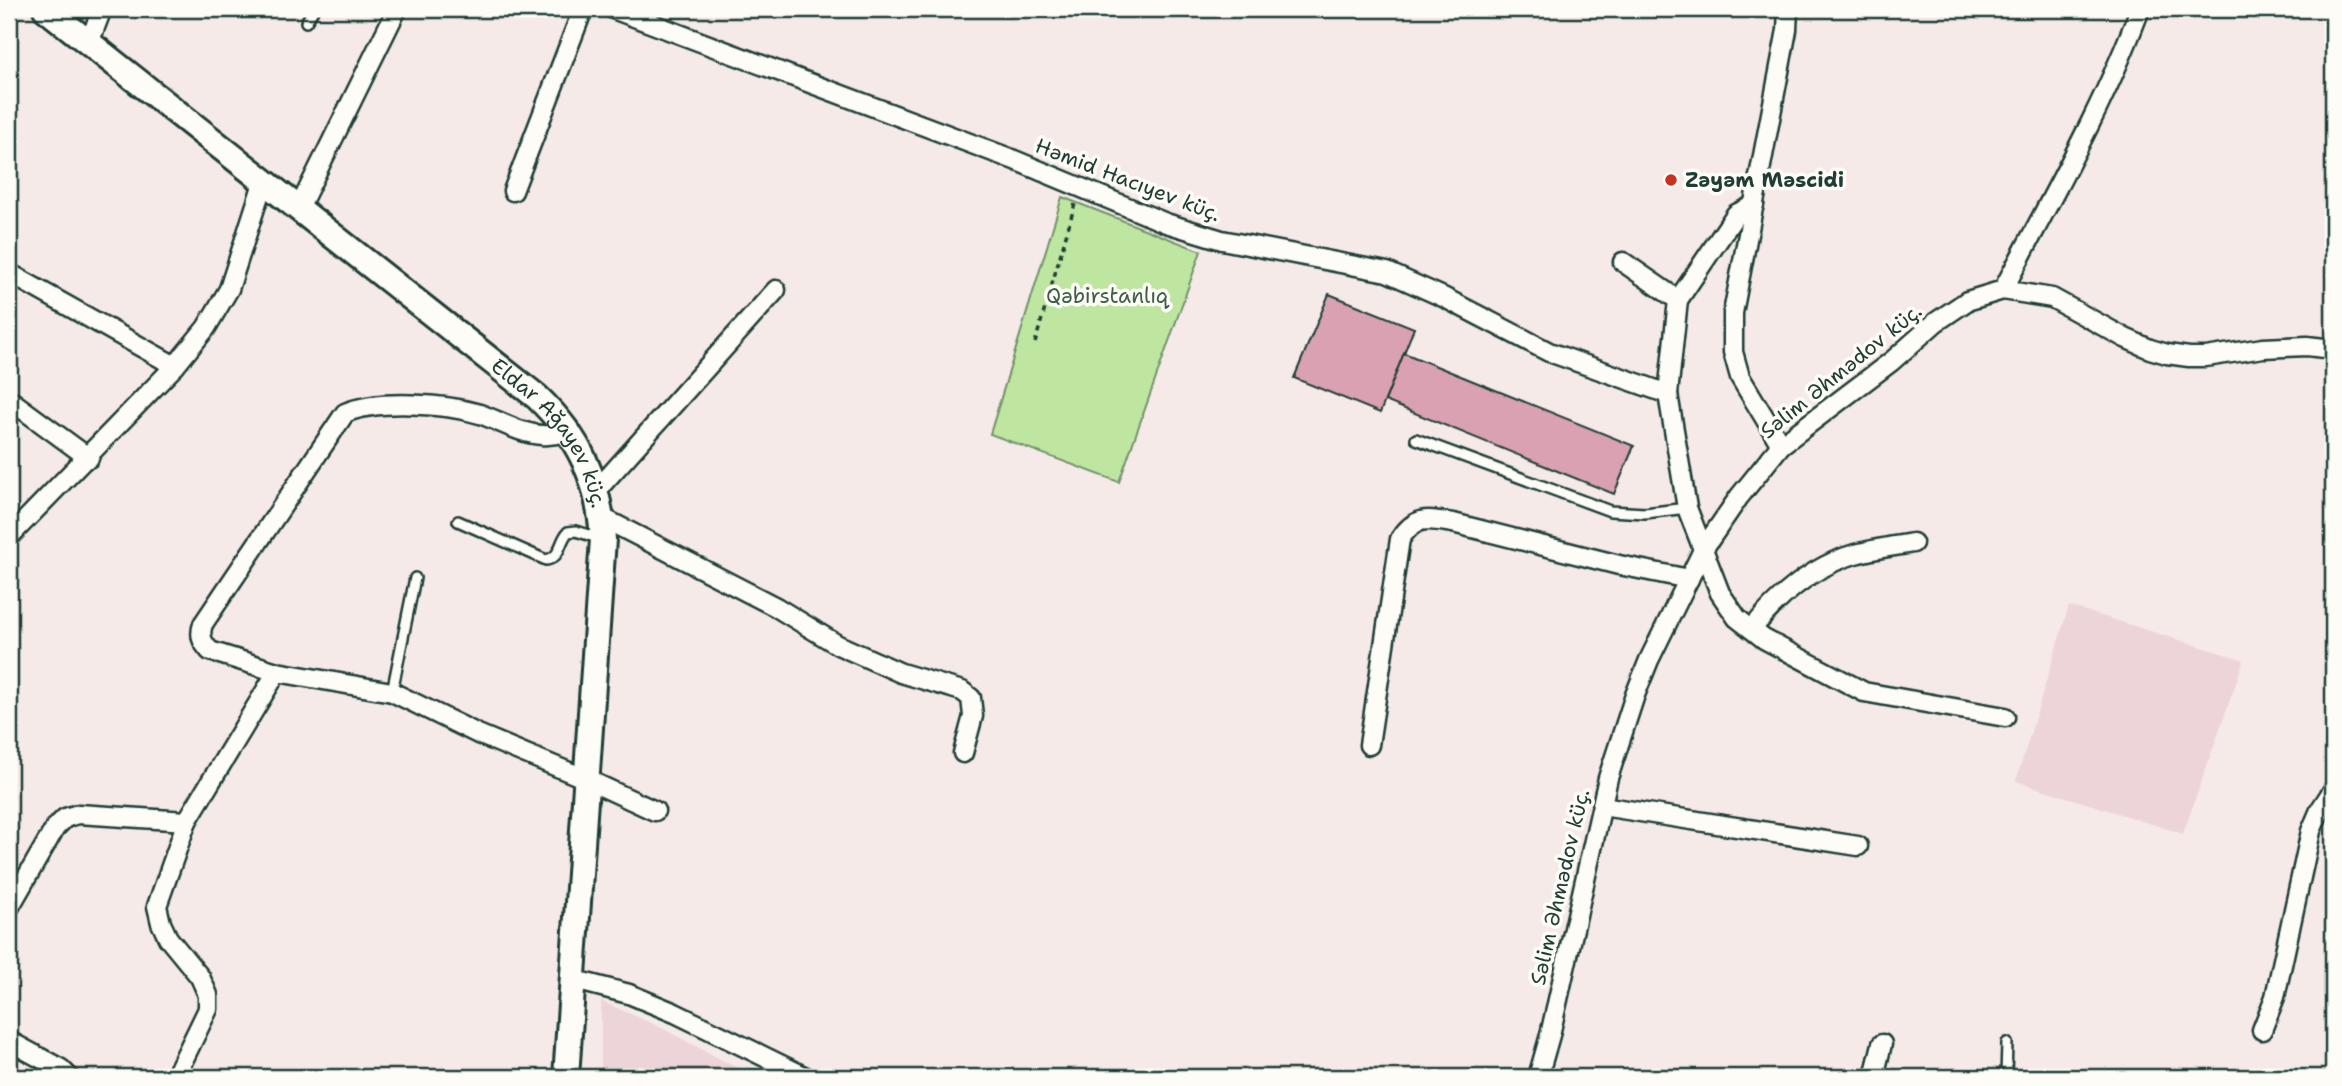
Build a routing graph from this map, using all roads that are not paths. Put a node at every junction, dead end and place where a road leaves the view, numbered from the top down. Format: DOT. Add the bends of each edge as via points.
graph roads {
  1 [pos="46,9"];
  2 [pos="102,9"];
  3 [pos="314,9"];
  4 [pos="397,9"];
  5 [pos="583,9"];
  6 [pos="614,9"];
  7 [pos="1788,9"];
  8 [pos="2140,9"];
  9 [pos="306,22"];
  10 [pos="89,43"];
  11 [pos="263,183"];
  12 [pos="513,191"];
  13 [pos="1754,205"];
  14 [pos="298,210"];
  15 [pos="1623,262"];
  16 [pos="9,273"];
  17 [pos="2004,289"];
  18 [pos="776,290"];
  19 [pos="1678,300"];
  20 [pos="2333,349"];
  21 [pos="175,366"];
  22 [pos="1668,394"];
  23 [pos="10,400"];
  24 [pos="569,432"];
  25 [pos="1416,439"];
  26 [pos="1781,444"];
  27 [pos="89,457"];
  28 [pos="596,491"];
  29 [pos="1687,508"];
  30 [pos="458,521"];
  31 [pos="602,528"];
  32 [pos="9,537"];
  33 [pos="1913,543"];
  34 [pos="1704,548"];
  35 [pos="415,578"];
  36 [pos="1689,579"];
  37 [pos="1752,629"];
  38 [pos="277,672"];
  39 [pos="392,692"];
  40 [pos="2005,717"];
  41 [pos="1369,745"];
  42 [pos="962,753"];
  43 [pos="586,779"];
  44 [pos="2333,790"];
  45 [pos="1602,806"];
  46 [pos="655,811"];
  47 [pos="187,821"];
  48 [pos="1858,846"];
  49 [pos="9,908"];
  50 [pos="571,979"];
  51 [pos="2262,1030"];
  52 [pos="9,1041"];
  53 [pos="2007,1043"];
  54 [pos="1882,1044"];
  55 [pos="69,1077"];
  56 [pos="175,1077"];
  57 [pos="566,1077"];
  58 [pos="806,1077"];
  59 [pos="1538,1077"];
  60 [pos="1874,1077"];
  61 [pos="2006,1077"];
  1 -- 10 [label="main road, Eldar Ağayev küç."];
  2 -- 10 [label="street"];
  3 -- 9 [label="lane"];
  4 -- 14 [label="street"];
  5 -- 12 [label="street"];
  6 -- 22 [label="street, Həmid Hacıyev küç." via="1166,223 1222,240 1387,272 1549,352"];
  7 -- 13 [label="street"];
  8 -- 17 [label="street" via="2070,162"];
  10 -- 11 [label="main road, Eldar Ağayev küç."];
  11 -- 14 [label="main road, Eldar Ağayev küç."];
  11 -- 21 [label="street" via="229,289 206,328"];
  13 -- 19 [label="street" via="1736,214"];
  13 -- 26 [label="street" via="1733,313 1732,352 1740,377"];
  14 -- 24 [label="main road, Eldar Ağayev küç." via="537,397"];
  15 -- 19 [label="street"];
  16 -- 21 [label="street"];
  17 -- 20 [label="street, Səlim Əhmədov küç." via="2052,298 2125,338 2167,354 2206,357 2263,348"];
  17 -- 26 [label="street, Səlim Əhmədov küç." via="1967,300"];
  18 -- 28 [label="street"];
  19 -- 22 [label="street"];
  21 -- 27 [label="street"];
  22 -- 29 [label="street"];
  23 -- 27 [label="street"];
  24 -- 28 [label="main road, Eldar Ağayev küç."];
  24 -- 38 [label="street" via="542,435 477,414 426,404 359,407 345,413 200,633 210,651"];
  25 -- 29 [label="lane" via="1610,511"];
  26 -- 34 [label="street, Səlim Əhmədov küç."];
  27 -- 32 [label="street"];
  28 -- 31 [label="main road, Eldar Ağayev küç."];
  29 -- 34 [label="street"];
  30 -- 31 [label="lane" via="546,560 558,554 568,531"];
  31 -- 42 [label="street" via="776,607 838,645 901,673 962,691 971,698 973,716"];
  31 -- 43 [label="main road, Eldar Ağayev küç."];
  33 -- 37 [label="street" via="1853,554 1815,572 1774,602"];
  34 -- 36 [label="street, Səlim Əhmədov küç."];
  34 -- 37 [label="street" via="1720,593 1737,618"];
  35 -- 39 [label="lane"];
  36 -- 41 [label="street" via="1453,523 1425,519 1409,525 1400,539"];
  36 -- 45 [label="street, Səlim Əhmədov küç." via="1635,695"];
  37 -- 40 [label="street" via="1864,692"];
  38 -- 39 [label="street"];
  38 -- 47 [label="street"];
  39 -- 43 [label="street"];
  43 -- 46 [label="street"];
  43 -- 50 [label="main road, Eldar Ağayev küç."];
  44 -- 51 [label="street" via="2311,831 2275,997"];
  45 -- 48 [label="street"];
  45 -- 59 [label="street, Səlim Əhmədov küç."];
  47 -- 49 [label="street" via="78,814 65,818"];
  47 -- 56 [label="street" via="157,906 168,937 200,977 208,1009"];
  50 -- 57 [label="main road, Eldar Ağayev küç."];
  50 -- 58 [label="street" via="629,994 675,1013"];
  52 -- 55 [label="street"];
  53 -- 61 [label="lane"];
  54 -- 60 [label="street"];
}
